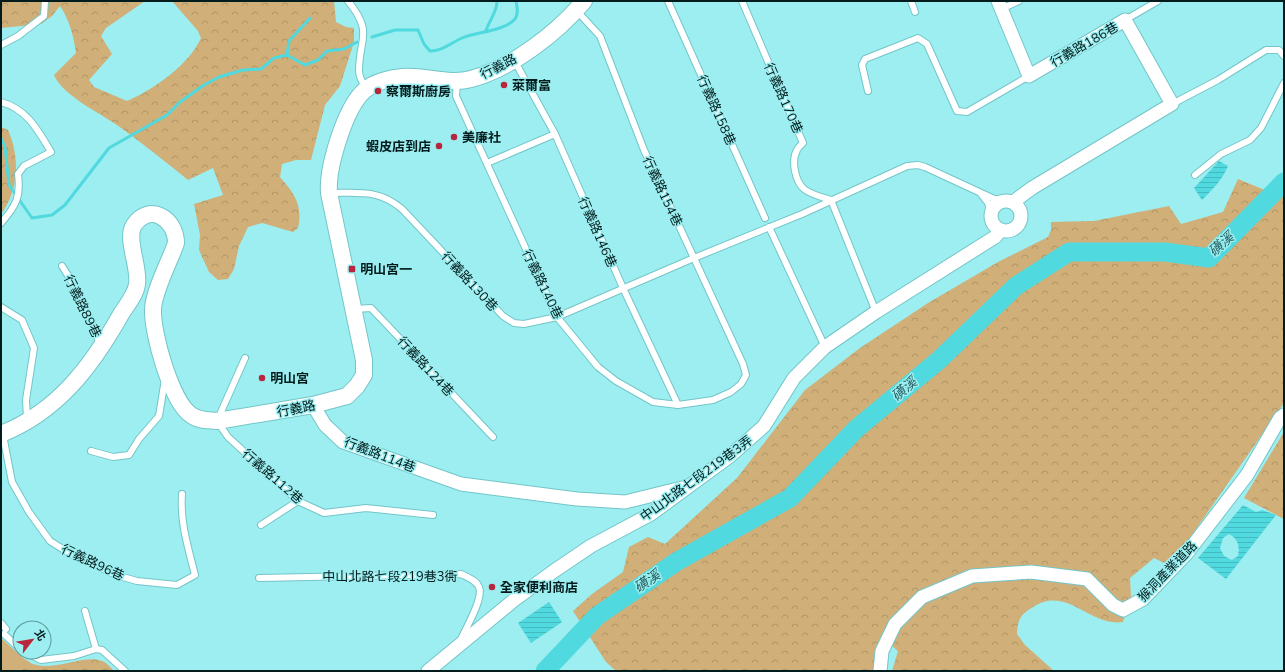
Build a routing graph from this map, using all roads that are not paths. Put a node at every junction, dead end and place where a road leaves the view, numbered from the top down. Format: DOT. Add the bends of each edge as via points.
graph roads {
  1 [pos="45,1"];
  2 [pos="348,1"];
  3 [pos="668,1"];
  4 [pos="742,1"];
  5 [pos="911,1"];
  6 [pos="1019,1"];
  7 [pos="1158,1"];
  8 [pos="999,5"];
  9 [pos="580,6"];
  10 [pos="915,12"];
  11 [pos="1125,20"];
  12 [pos="1,45"];
  13 [pos="1284,56"];
  14 [pos="514,60"];
  15 [pos="1029,76"];
  16 [pos="457,82"];
  17 [pos="1284,83"];
  18 [pos="366,89"];
  19 [pos="868,91"];
  20 [pos="1,102"];
  21 [pos="1172,104"];
  22 [pos="555,134"];
  23 [pos="487,163"];
  24 [pos="1195,175"];
  25 [pos="329,193"];
  26 [pos="980,193"];
  27 [pos="831,200"];
  28 [pos="1012,205"];
  29 [pos="765,218"];
  30 [pos="994,222"];
  31 [pos="1,223"];
  32 [pos="769,227"];
  33 [pos="694,258"];
  34 [pos="62,266"];
  35 [pos="623,288"];
  36 [pos="1,307"];
  37 [pos="354,310"];
  38 [pos="876,312"];
  39 [pos="557,317"];
  40 [pos="104,345"];
  41 [pos="825,347"];
  42 [pos="244,358"];
  43 [pos="166,371"];
  44 [pos="746,375"];
  45 [pos="313,405"];
  46 [pos="678,405"];
  47 [pos="1284,415"];
  48 [pos="27,420"];
  49 [pos="218,421"];
  50 [pos="2,434"];
  51 [pos="493,437"];
  52 [pos="91,451"];
  53 [pos="688,487"];
  54 [pos="182,494"];
  55 [pos="298,501"];
  56 [pos="433,514"];
  57 [pos="261,525"];
  58 [pos="259,578"];
  59 [pos="85,611"];
  60 [pos="1,623"];
  61 [pos="12,639"];
  62 [pos="458,644"];
  63 [pos="96,649"];
  64 [pos="52,659"];
  65 [pos="125,671"];
  66 [pos="428,671"];
  67 [pos="880,671"];
  1 -- 12 [label="lane" via="44,16 18,36"];
  2 -- 18 [label="lane" via="358,13 364,33 359,73"];
  3 -- 29 [label="lane, 行義路158巷"];
  4 -- 27 [label="lane, 行義路170巷" via="803,143 797,149 795,158 795,171 799,182 805,190"];
  5 -- 10 [label="lane"];
  6 -- 8 [label="lane"];
  7 -- 11 [label="lane"];
  8 -- 15 [label="street"];
  9 -- 14 [label="street, 行義路"];
  9 -- 33 [label="lane, 行義路154巷" via="600,36 644,150"];
  11 -- 15 [label="street, 行義路186巷"];
  11 -- 21 [label="street, 行義路186巷"];
  13 -- 21 [label="lane" via="1279,50 1266,50 1218,80"];
  14 -- 16 [label="street, 行義路" via="487,74"];
  14 -- 22 [label="lane, 行義路146巷"];
  15 -- 19 [label="lane" via="967,112 957,112 927,44 918,38 865,59 862,65"];
  16 -- 18 [label="street, 行義路" via="402,77 383,81"];
  16 -- 23 [label="lane, 行義路140巷" via="456,96"];
  17 -- 24 [label="lane" via="1261,128 1250,140 1221,154"];
  18 -- 25 [label="street, 行義路" via="357,100 339,136 328,183"];
  20 -- 31 [label="lane" via="14,106 26,116 37,128 51,152 24,166 18,174 20,191 12,212"];
  21 -- 28 [label="street" via="1032,188"];
  22 -- 23 [label="lane"];
  22 -- 35 [label="lane, 行義路146巷"];
  23 -- 39 [label="lane, 行義路140巷"];
  25 -- 37 [label="street, 行義路"];
  25 -- 39 [label="lane, 行義路130巷" via="379,194 392,200 503,316 514,323 524,324"];
  26 -- 27 [label="lane, 行義路130巷" via="918,165 897,170"];
  26 -- 28 [label="lane, 行義路130巷"];
  26 -- 30 [label="lane" via="988,203"];
  27 -- 32 [label="lane, 行義路130巷"];
  27 -- 38 [label="lane"];
  28 -- 30 [label="street" via="997,204"];
  28 -- 30 [label="street" via="1021,221 1015,229 1010,232"];
  30 -- 38 [label="street, 中山北路七段219巷3弄" via="995,237"];
  32 -- 33 [label="lane, 行義路130巷"];
  32 -- 41 [label="lane"];
  33 -- 35 [label="lane, 行義路130巷"];
  33 -- 44 [label="lane, 行義路154巷"];
  34 -- 40 [label="lane, 行義路89巷" via="79,292 98,339"];
  35 -- 39 [label="lane, 行義路130巷"];
  35 -- 46 [label="lane, 行義路146巷"];
  36 -- 48 [label="lane" via="22,320 34,348 26,400"];
  37 -- 45 [label="street, 行義路" via="364,360 364,375 347,396"];
  37 -- 51 [label="lane, 行義路124巷" via="371,308"];
  38 -- 41 [label="street, 中山北路七段219巷3弄"];
  39 -- 46 [label="lane, 行義路140巷" via="593,361 616,382 653,402"];
  40 -- 43 [label="street, 行義路" via="137,286 138,274 131,238 132,227 139,219 149,214 160,215 169,222 176,233 176,243 153,308 154,326"];
  40 -- 48 [label="street, 行義路" via="75,384"];
  41 -- 53 [label="street, 中山北路七段219巷3弄" via="794,378 764,426 730,456"];
  42 -- 49 [label="lane"];
  43 -- 49 [label="street, 行義路" via="183,409 202,420"];
  43 -- 52 [label="lane" via="159,416 129,455 113,457"];
  44 -- 46 [label="lane, 行義路140巷" via="741,384 731,392 713,400"];
  45 -- 49 [label="street, 行義路"];
  45 -- 53 [label="street, 行義路114巷" via="325,425 343,442 461,484 577,499 625,502"];
  47 -- 67 [label="street, 猴洞產業道路" via="1247,476 1187,553 1138,603 1123,610 1113,605 1087,579 1031,572 972,576 922,597 895,624 882,651"];
  48 -- 50 [label="street, 行義路"];
  49 -- 55 [label="lane, 行義路112巷" via="228,437"];
  50 -- 54 [label="lane, 行義路96巷" via="12,482 50,541 116,575 138,581 176,585 195,575 185,540"];
  53 -- 62 [label="street, 中山北路七段219巷3弄" via="651,514 591,546 554,571"];
  55 -- 56 [label="lane, 行義路112巷" via="324,513 366,508"];
  55 -- 57 [label="lane"];
  58 -- 62 [label="lane, 中山北路七段219巷3衖" via="461,574 479,586 481,596"];
  59 -- 63 [label="lane"];
  60 -- 61 [label="lane"];
  62 -- 66 [label="street, 中山北路七段219巷3弄"];
  63 -- 64 [label="lane" via="74,656"];
  63 -- 65 [label="lane" via="110,656"];
}
